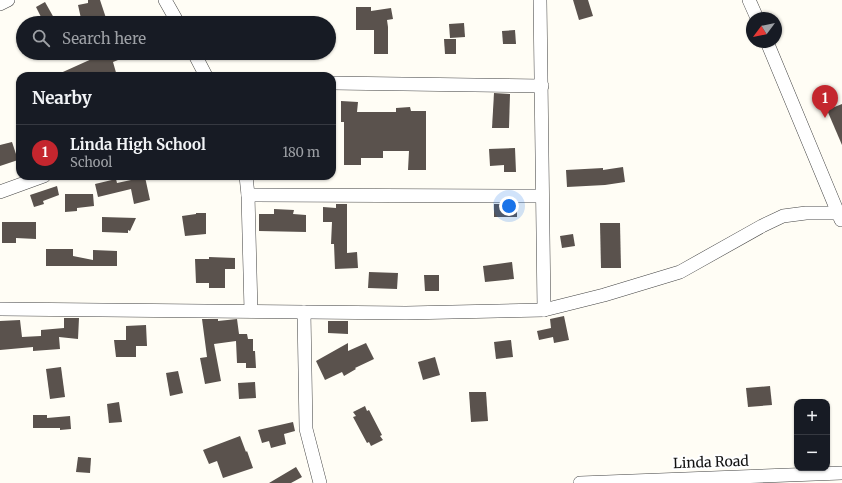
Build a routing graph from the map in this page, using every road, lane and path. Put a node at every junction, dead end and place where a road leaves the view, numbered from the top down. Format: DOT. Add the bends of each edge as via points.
graph roads {
  1 [pos="8,0"];
  2 [pos="165,0"];
  3 [pos="540,0"];
  4 [pos="749,0"];
  5 [pos="0,4"];
  6 [pos="754,12"];
  7 [pos="174,16"];
  8 [pos="770,48"];
  9 [pos="198,60"];
  10 [pos="204,72"];
  11 [pos="336,83"];
  12 [pos="542,86"];
  13 [pos="33,180"];
  14 [pos="246,180"];
  15 [pos="0,192"];
  16 [pos="248,195"];
  17 [pos="542,196"];
  18 [pos="840,217"];
  19 [pos="0,309"];
  20 [pos="544,310"];
  21 [pos="251,312"];
  22 [pos="304,312"];
  23 [pos="842,473"];
  24 [pos="320,483"];
  25 [pos="580,483"];
  1 -- 5 [label="street"];
  2 -- 7 [label="street"];
  3 -- 12 [label="street"];
  4 -- 6 [label="street"];
  8 -- 18 [label="street"];
  9 -- 10 [label="street"];
  11 -- 12 [label="street"];
  12 -- 17 [label="street"];
  13 -- 15 [label="street"];
  14 -- 16 [label="street"];
  16 -- 17 [label="street"];
  16 -- 21 [label="street"];
  17 -- 20 [label="street"];
  18 -- 20 [label="street" via="806,213 783,216 680,272"];
  19 -- 21 [label="street"];
  20 -- 22 [label="street"];
  21 -- 22 [label="street"];
  22 -- 24 [label="street" via="306,429"];
  23 -- 25 [label="street, Linda Road"];
}
